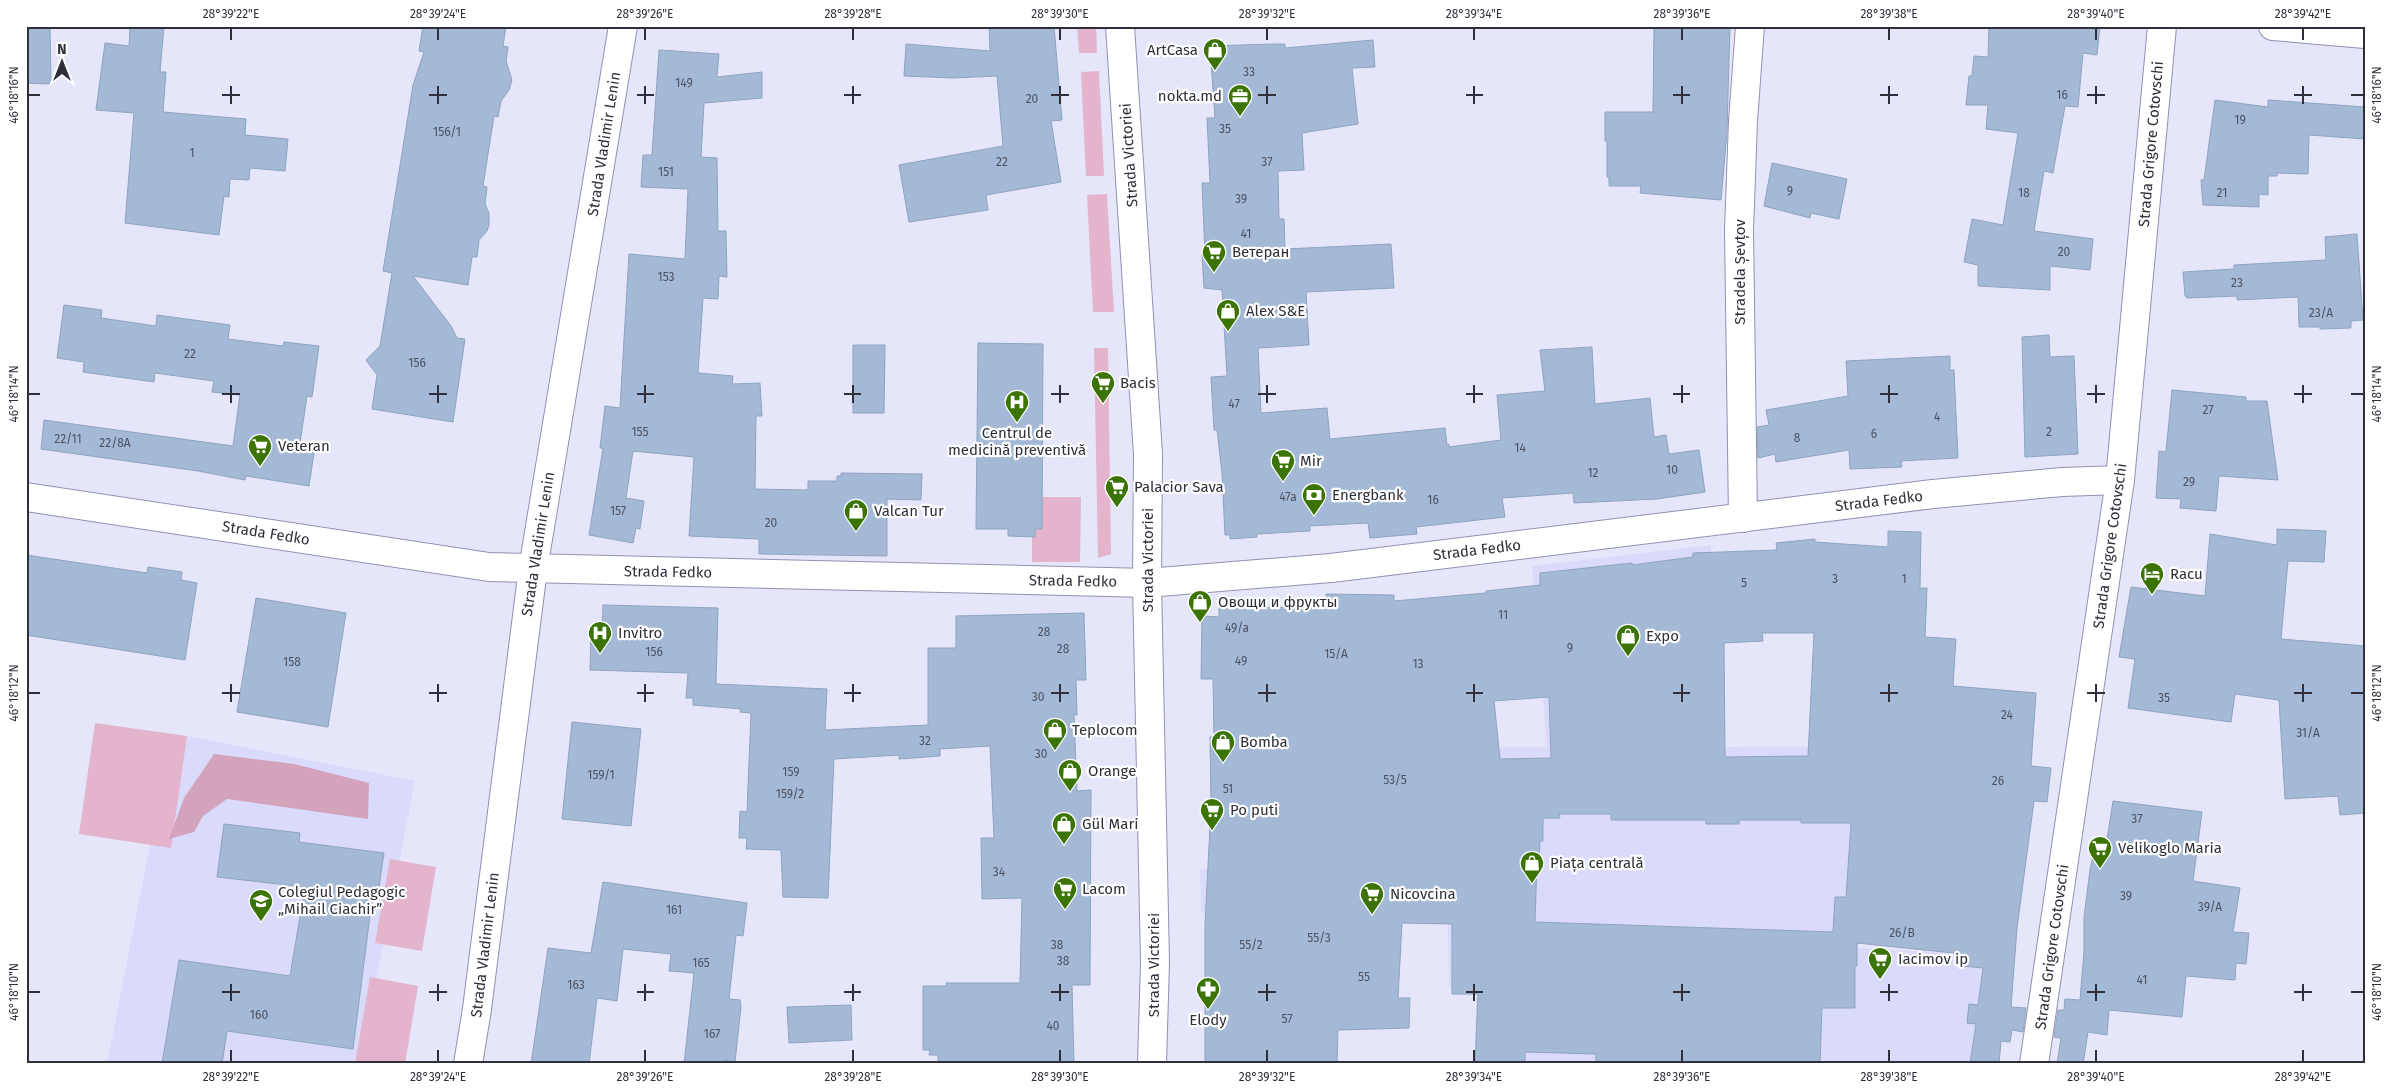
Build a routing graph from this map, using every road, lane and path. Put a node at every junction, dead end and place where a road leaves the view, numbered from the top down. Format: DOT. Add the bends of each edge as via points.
graph roads {
  1 [pos="623,26"];
  2 [pos="1120,26"];
  3 [pos="1750,26"];
  4 [pos="2162,26"];
  5 [pos="2273,26"];
  6 [pos="2365,34"];
  7 [pos="2120,480"];
  8 [pos="26,497"];
  9 [pos="1743,518"];
  10 [pos="533,568"];
  11 [pos="1147,582"];
  12 [pos="468,1064"];
  13 [pos="1152,1064"];
  14 [pos="2034,1064"];
  1 -- 10 [label="street, Strada Vladimir Lenin"];
  2 -- 11 [label="street, Strada Victoriei" via="1148,454"];
  3 -- 9 [label="street, Stradela Șevțov" via="1739,230"];
  4 -- 7 [label="street, Strada Grigore Cotovschi"];
  5 -- 6 [label="street"];
  7 -- 9 [label="street, Strada Fedko" via="1933,494"];
  7 -- 14 [label="street, Strada Grigore Cotovschi"];
  8 -- 10 [label="street, Strada Fedko" via="488,567"];
  9 -- 11 [label="street, Strada Fedko" via="1331,568"];
  10 -- 11 [label="street, Strada Fedko"];
  10 -- 12 [label="street, Strada Vladimir Lenin"];
  11 -- 13 [label="street, Strada Victoriei" via="1155,962"];
}
